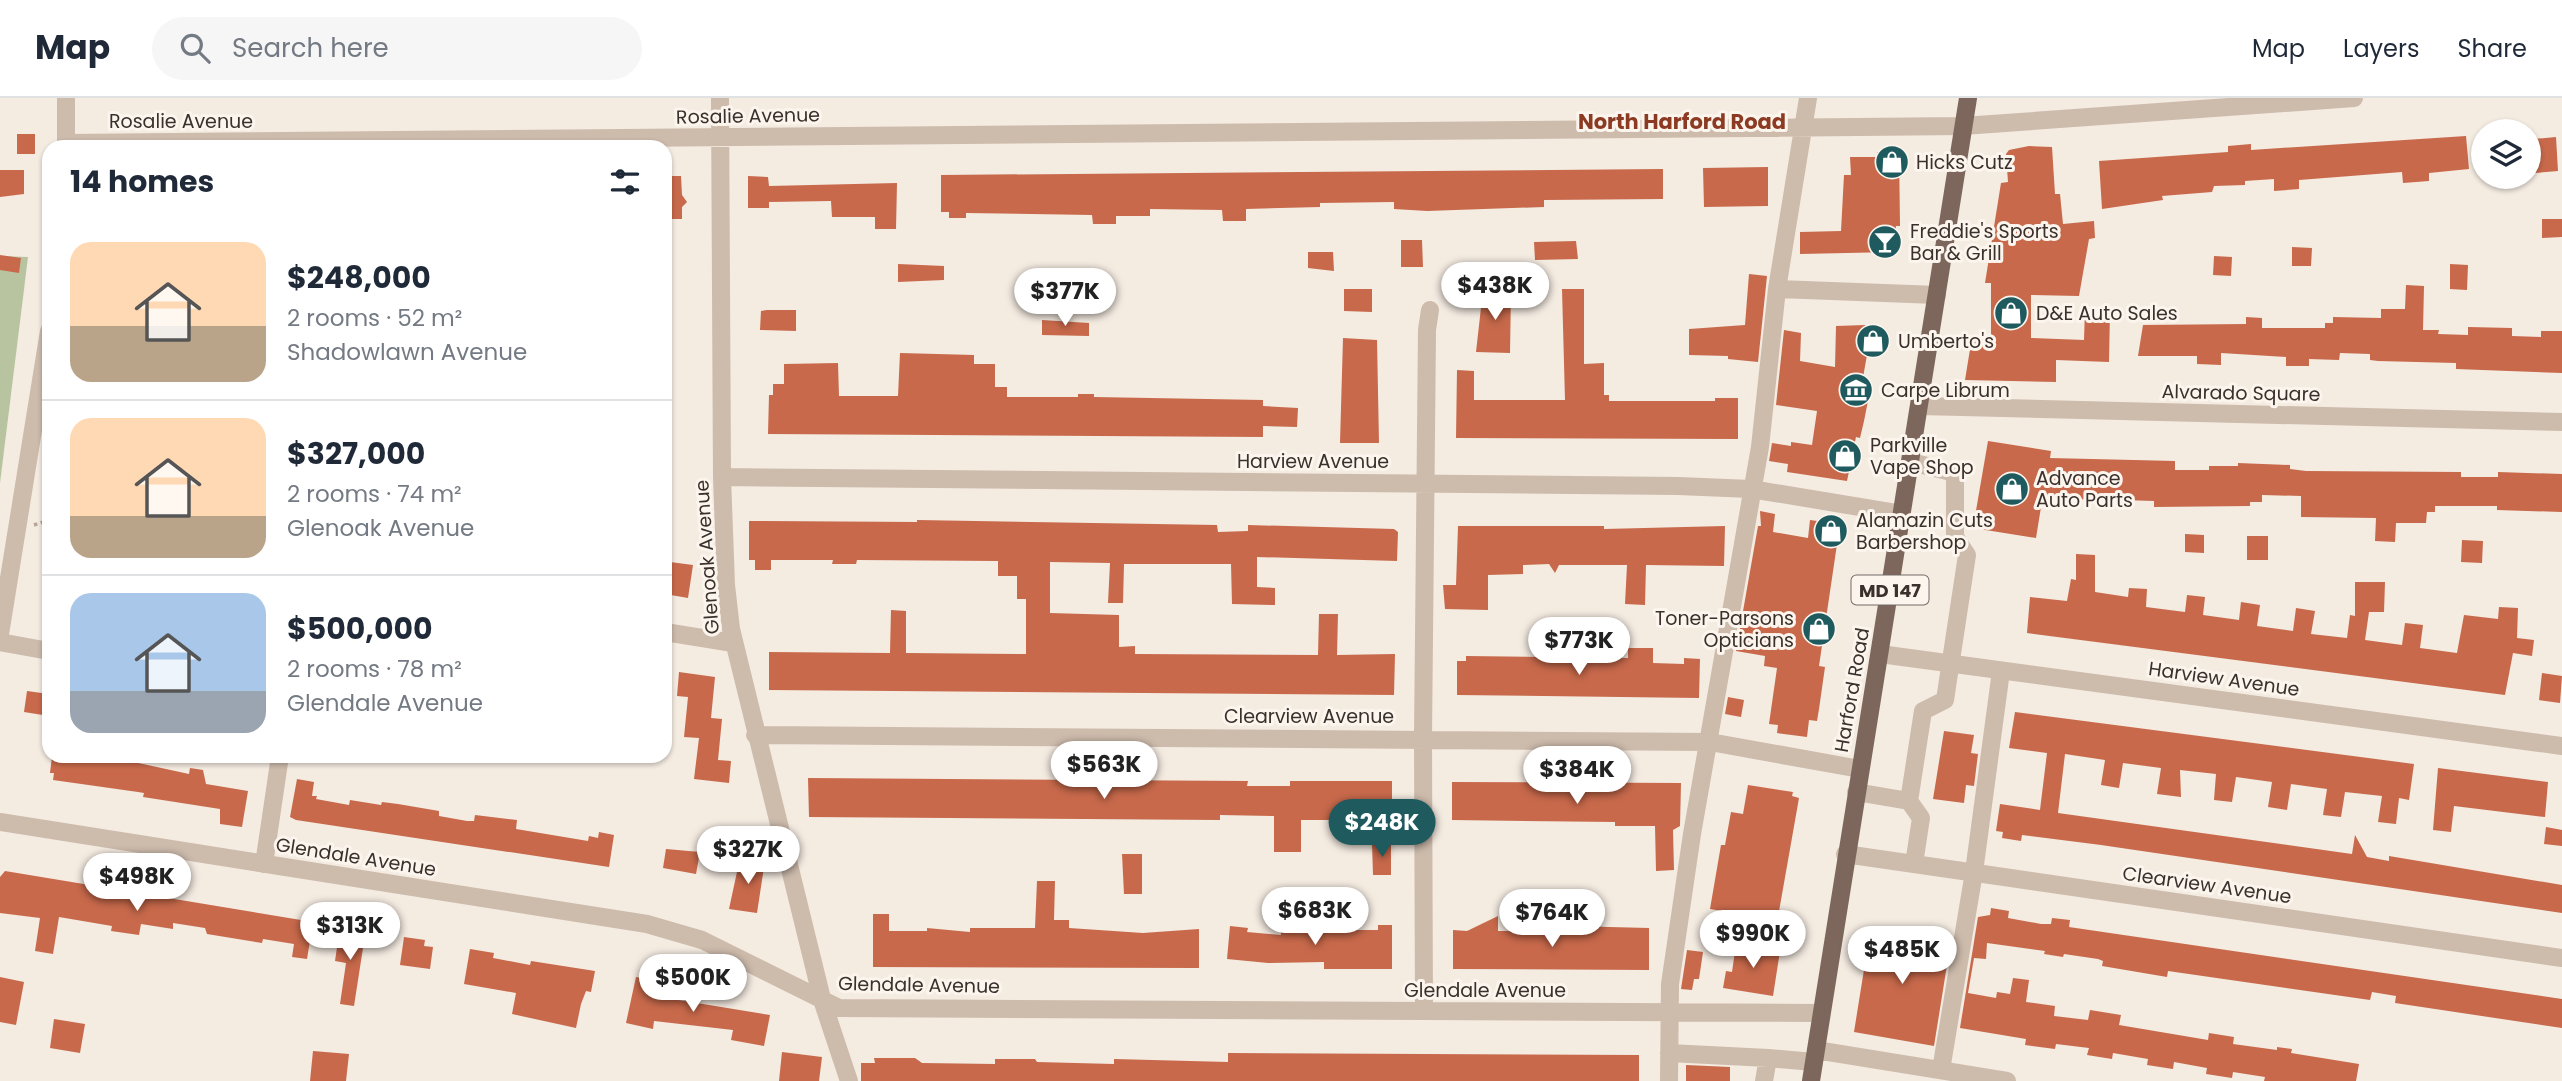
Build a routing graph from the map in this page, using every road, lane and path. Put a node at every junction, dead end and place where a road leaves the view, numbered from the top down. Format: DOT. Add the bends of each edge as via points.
graph roads {
  1 [pos="66,98"];
  2 [pos="720,98"];
  3 [pos="1808,98"];
  4 [pos="1968,98"];
  5 [pos="2354,98"];
  6 [pos="1963,126"];
  7 [pos="1804,127"];
  8 [pos="720,137"];
  9 [pos="66,140"];
  10 [pos="475,140"];
  11 [pos="1777,289"];
  12 [pos="1937,295"];
  13 [pos="1430,310"];
  14 [pos="42,374"];
  15 [pos="1920,406"];
  16 [pos="2562,422"];
  17 [pos="1911,462"];
  18 [pos="722,477"];
  19 [pos="1427,482"];
  20 [pos="1751,489"];
  21 [pos="1902,514"];
  22 [pos="672,633"];
  23 [pos="0,634"];
  24 [pos="0,642"];
  25 [pos="733,643"];
  26 [pos="42,649"];
  27 [pos="1880,654"];
  28 [pos="1951,664"];
  29 [pos="2001,670"];
  30 [pos="755,735"];
  31 [pos="1423,738"];
  32 [pos="1710,742"];
  33 [pos="2562,746"];
  34 [pos="279,763"];
  35 [pos="1860,769"];
  36 [pos="1856,792"];
  37 [pos="1909,801"];
  38 [pos="0,822"];
  39 [pos="1845,854"];
  40 [pos="1914,863"];
  41 [pos="264,864"];
  42 [pos="1973,872"];
  43 [pos="2562,958"];
  44 [pos="823,1003"];
  45 [pos="1424,1011"];
  46 [pos="1670,1013"];
  47 [pos="1821,1013"];
  48 [pos="1669,1053"];
  49 [pos="1815,1056"];
  50 [pos="1768,1058"];
  51 [pos="1941,1070"];
  52 [pos="849,1081"];
  53 [pos="1669,1081"];
  54 [pos="1764,1081"];
  55 [pos="1811,1081"];
  56 [pos="2007,1081"];
  1 -- 9 [label="street"];
  2 -- 8 [label="street, Glenoak Avenue"];
  3 -- 7 [label="street"];
  4 -- 6 [label="main road, Harford Road / MD 147"];
  5 -- 6 [label="street, Rosalie Avenue"];
  6 -- 7 [label="street, Rosalie Avenue"];
  6 -- 12 [label="main road, Harford Road / MD 147"];
  7 -- 8 [label="street, Rosalie Avenue"];
  7 -- 11 [label="street"];
  8 -- 10 [label="street, Rosalie Avenue"];
  8 -- 18 [label="street, Glenoak Avenue"];
  11 -- 12 [label="street"];
  11 -- 20 [label="street"];
  12 -- 15 [label="main road, Harford Road / MD 147"];
  13 -- 19 [label="street"];
  14 -- 23 [label="street"];
  15 -- 16 [label="street, Alvarado Square"];
  15 -- 17 [label="main road, Harford Road / MD 147"];
  17 -- 21 [label="main road, Harford Road / MD 147"];
  17 -- 28 [label="street" via="1955,472 1955,537 1967,555"];
  18 -- 19 [label="street, Harview Avenue"];
  18 -- 25 [label="street, Glenoak Avenue"];
  19 -- 20 [label="street, Harview Avenue"];
  19 -- 31 [label="street"];
  20 -- 21 [label="street, Harview Avenue"];
  20 -- 32 [label="street"];
  21 -- 27 [label="main road, Harford Road / MD 147"];
  22 -- 25 [label="street"];
  24 -- 26 [label="street"];
  25 -- 30 [label="street, Glenoak Avenue"];
  27 -- 28 [label="street, Harview Avenue"];
  27 -- 35 [label="main road, Harford Road / MD 147"];
  28 -- 29 [label="street, Harview Avenue"];
  28 -- 37 [label="street" via="1945,700 1923,710"];
  29 -- 33 [label="street, Harview Avenue"];
  29 -- 42 [label="street"];
  30 -- 31 [label="street, Clearview Avenue"];
  30 -- 44 [label="street, Glenoak Avenue"];
  31 -- 32 [label="street, Clearview Avenue"];
  31 -- 45 [label="street"];
  32 -- 35 [label="street, Clearview Avenue"];
  32 -- 46 [label="street" via="1692,834"];
  34 -- 41 [label="street"];
  35 -- 36 [label="main road, Harford Road / MD 147"];
  36 -- 37 [label="street"];
  36 -- 39 [label="main road, Harford Road / MD 147"];
  37 -- 40 [label="street" via="1921,818"];
  38 -- 41 [label="street, Glendale Avenue"];
  39 -- 40 [label="street, Clearview Avenue"];
  39 -- 47 [label="main road, Harford Road / MD 147"];
  40 -- 42 [label="street, Clearview Avenue"];
  41 -- 44 [label="street, Glendale Avenue" via="669,929 726,951"];
  42 -- 43 [label="street, Clearview Avenue"];
  42 -- 51 [label="street"];
  44 -- 45 [label="street, Glendale Avenue" via="839,1008"];
  44 -- 52 [label="street, Glenoak Avenue"];
  45 -- 46 [label="street, Glendale Avenue"];
  46 -- 47 [label="street, Glendale Avenue"];
  46 -- 48 [label="street"];
  47 -- 49 [label="main road, Harford Road / MD 147"];
  48 -- 50 [label="street"];
  48 -- 53 [label="street"];
  49 -- 50 [label="street"];
  49 -- 51 [label="street"];
  49 -- 55 [label="main road, Harford Road / MD 147"];
  50 -- 54 [label="street"];
  51 -- 56 [label="street"];
}
